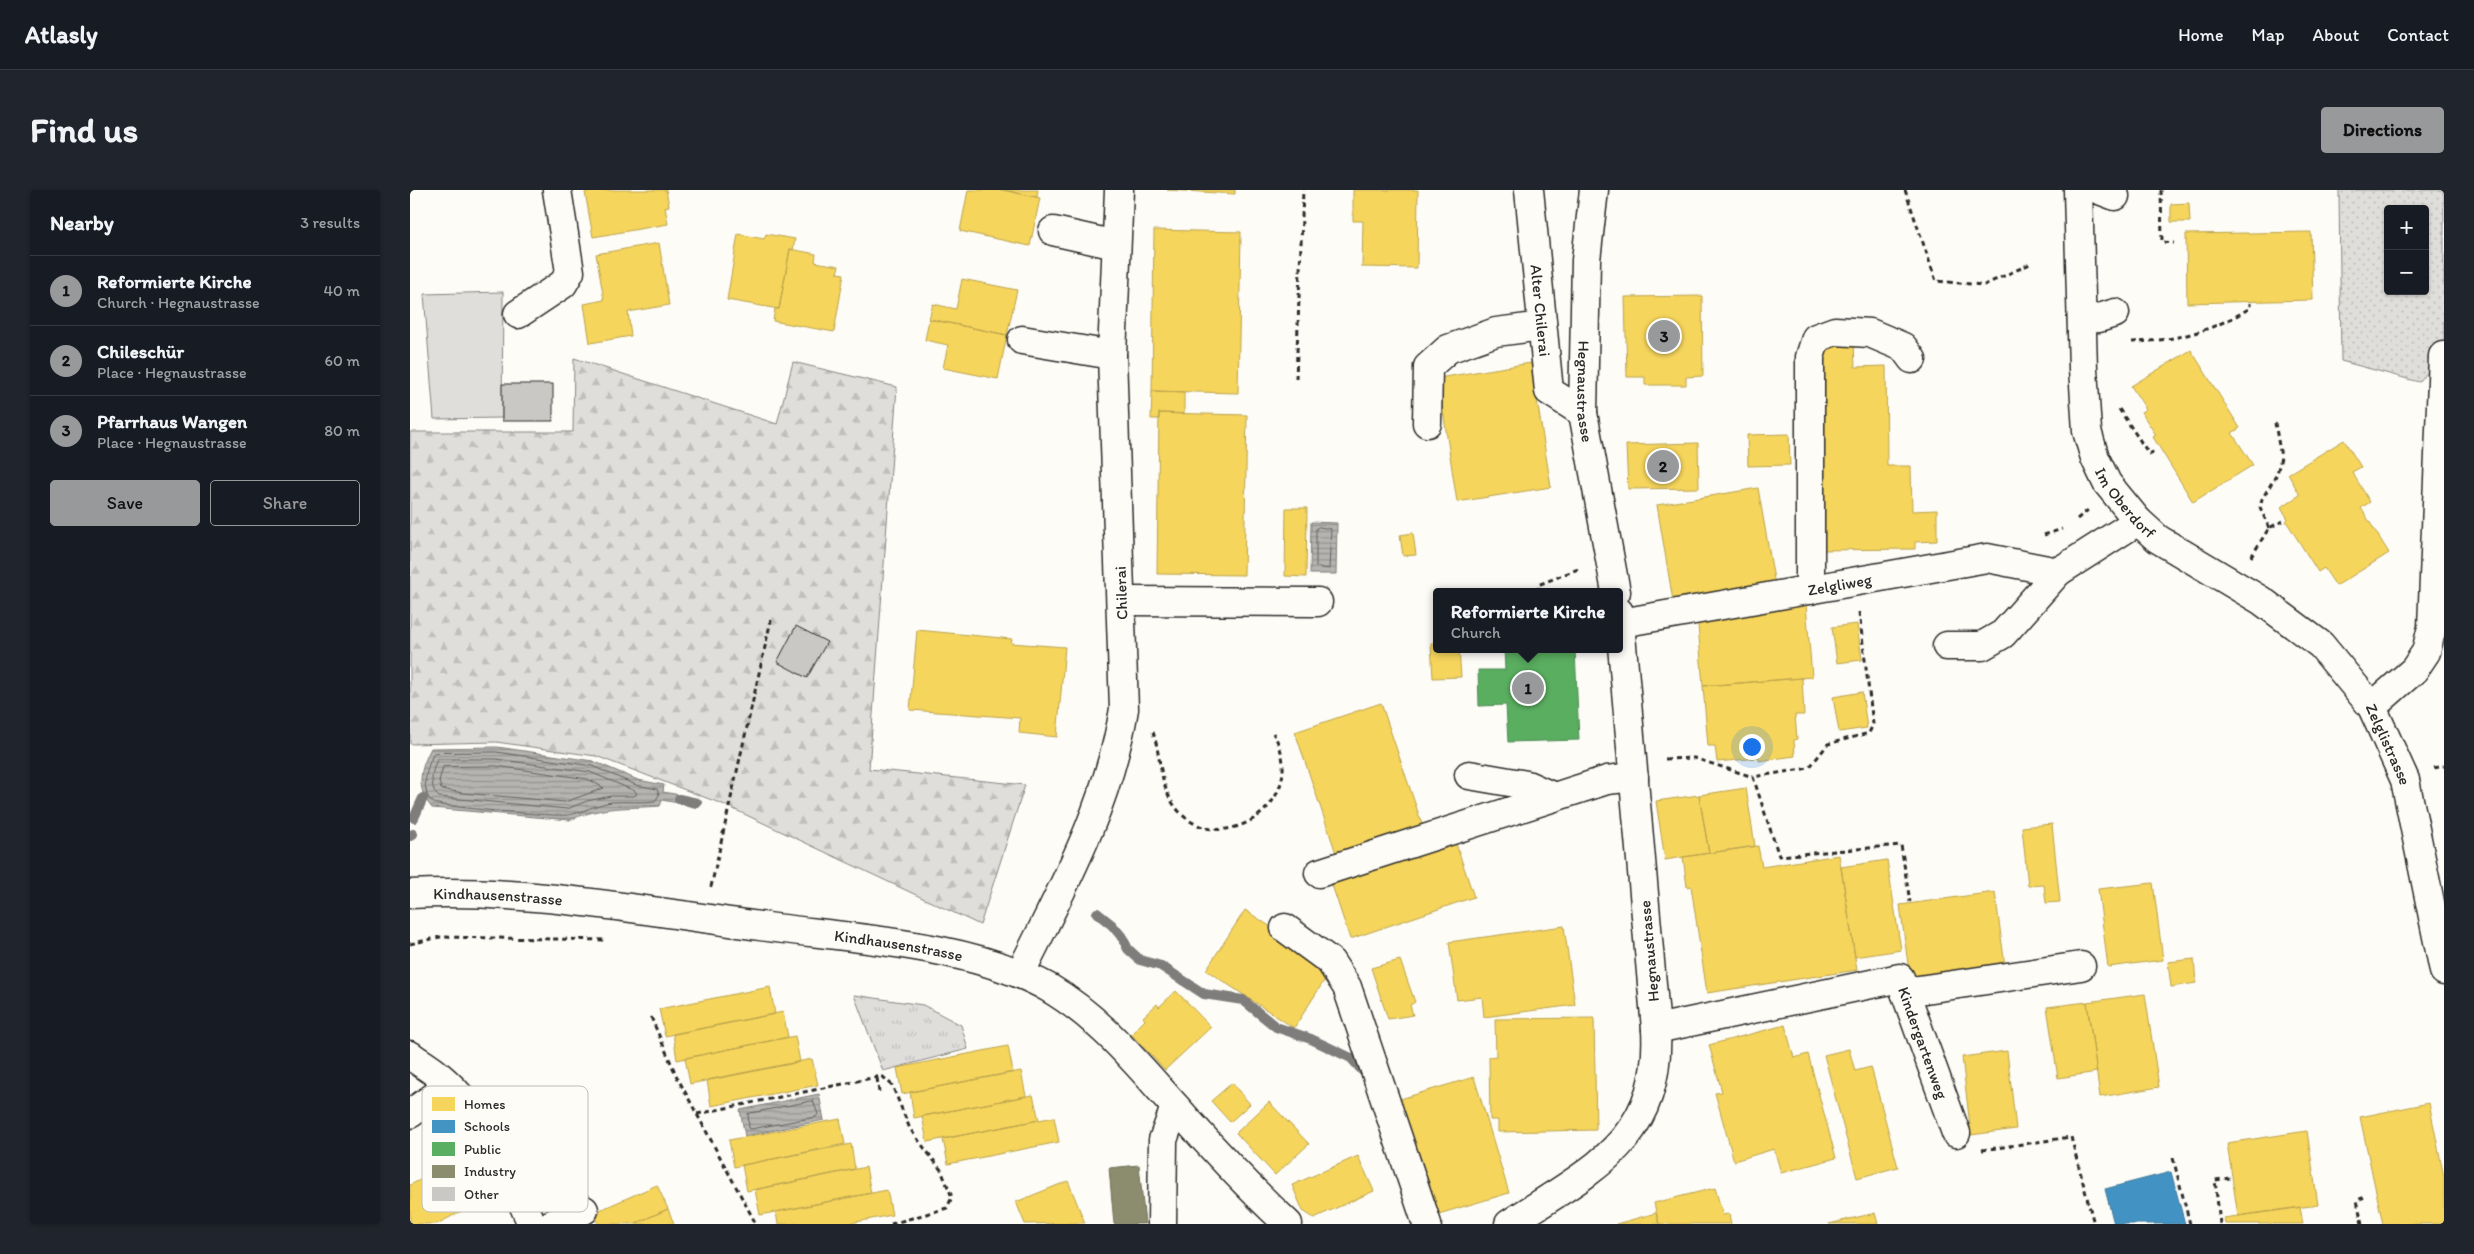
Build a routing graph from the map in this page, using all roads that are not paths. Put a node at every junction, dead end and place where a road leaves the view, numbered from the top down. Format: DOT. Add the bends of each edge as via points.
graph roads {
  1 [pos="557,190"];
  2 [pos="1119,190"];
  3 [pos="1529,190"];
  4 [pos="1594,190"];
  5 [pos="2094,192"];
  6 [pos="1053,231"];
  7 [pos="1116,245"];
  8 [pos="2115,313"];
  9 [pos="518,314"];
  10 [pos="1542,326"];
  11 [pos="2082,330"];
  12 [pos="1022,340"];
  13 [pos="1112,355"];
  14 [pos="2443,356"];
  15 [pos="1912,359"];
  16 [pos="1583,413"];
  17 [pos="1427,423"];
  18 [pos="2138,521"];
  19 [pos="2058,572"];
  20 [pos="1615,588"];
  21 [pos="1810,590"];
  22 [pos="1122,601"];
  23 [pos="2438,601"];
  24 [pos="1318,602"];
  25 [pos="1623,617"];
  26 [pos="1947,646"];
  27 [pos="1623,651"];
  28 [pos="2372,707"];
  29 [pos="1469,775"];
  30 [pos="1634,777"];
  31 [pos="1554,797"];
  32 [pos="1319,873"];
  33 [pos="410,894"];
  34 [pos="2438,910"];
  35 [pos="1284,928"];
  36 [pos="2080,966"];
  37 [pos="2444,971"];
  38 [pos="1020,974"];
  39 [pos="1905,992"];
  40 [pos="1656,1029"];
  41 [pos="410,1055"];
  42 [pos="449,1086"];
  43 [pos="422,1105"];
  44 [pos="1175,1107"];
  45 [pos="410,1114"];
  46 [pos="1956,1133"];
  47 [pos="527,1212"];
  48 [pos="579,1212"];
  49 [pos="532,1224"];
  50 [pos="552,1224"];
  51 [pos="1162,1224"];
  52 [pos="1288,1224"];
  53 [pos="1427,1224"];
  54 [pos="1509,1224"];
  1 -- 9 [label="street" via="570,272 563,284"];
  2 -- 7 [label="street, Chilerai"];
  3 -- 10 [label="street, Alter Chilerai"];
  4 -- 16 [label="street, Hegnaustrasse" via="1586,260"];
  5 -- 11 [label="street, Im Oberdorf"];
  6 -- 7 [label="street"];
  7 -- 13 [label="street, Chilerai"];
  8 -- 11 [label="street" via="2099,318"];
  10 -- 16 [label="street, Alter Chilerai" via="1549,391"];
  10 -- 17 [label="street" via="1496,332 1448,349 1428,367"];
  11 -- 18 [label="street, Im Oberdorf" via="2087,430 2095,458 2107,483"];
  12 -- 13 [label="street"];
  13 -- 22 [label="street, Chilerai"];
  14 -- 23 [label="street, Zelglistrasse"];
  15 -- 21 [label="street" via="1903,347 1870,333 1835,331 1816,338 1810,357"];
  16 -- 20 [label="street, Hegnaustrasse"];
  18 -- 19 [label="street"];
  18 -- 28 [label="street, Im Oberdorf" via="2158,539 2262,601 2321,645"];
  19 -- 21 [label="street, Zelgliweg" via="1986,558"];
  19 -- 26 [label="street" via="2003,634 1982,646"];
  21 -- 25 [label="street, Zelgliweg"];
  22 -- 24 [label="street"];
  22 -- 38 [label="street, Chilerai" via="1124,709 1114,758 1085,842"];
  23 -- 28 [label="street, Zelglistrasse" via="2426,652 2414,670"];
  27 -- 30 [label="street, Hegnaustrasse"];
  28 -- 34 [label="street, Zelglistrasse" via="2405,780"];
  29 -- 31 [label="street" via="1527,784"];
  30 -- 31 [label="street" via="1607,780"];
  30 -- 40 [label="street, Hegnaustrasse"];
  31 -- 32 [label="street"];
  33 -- 38 [label="street, Kindhausenstrasse" via="499,894 704,919 931,950"];
  34 -- 37 [label="street, Zelglistrasse"];
  35 -- 53 [label="street" via="1330,961 1347,987"];
  36 -- 39 [label="street"];
  38 -- 44 [label="street, Kindhausenstrasse" via="1049,988 1107,1032"];
  39 -- 40 [label="street, Kindergartenweg" via="1900,978"];
  39 -- 46 [label="street, Kindergartenweg"];
  40 -- 54 [label="street, Hegnaustrasse" via="1655,1071 1648,1099 1627,1137 1581,1176"];
  41 -- 42 [label="street"];
  43 -- 45 [label="street"];
  44 -- 51 [label="street" via="1163,1140"];
  44 -- 52 [label="street, Kindhausenstrasse"];
  47 -- 49 [label="street"];
  48 -- 50 [label="street"];
}
